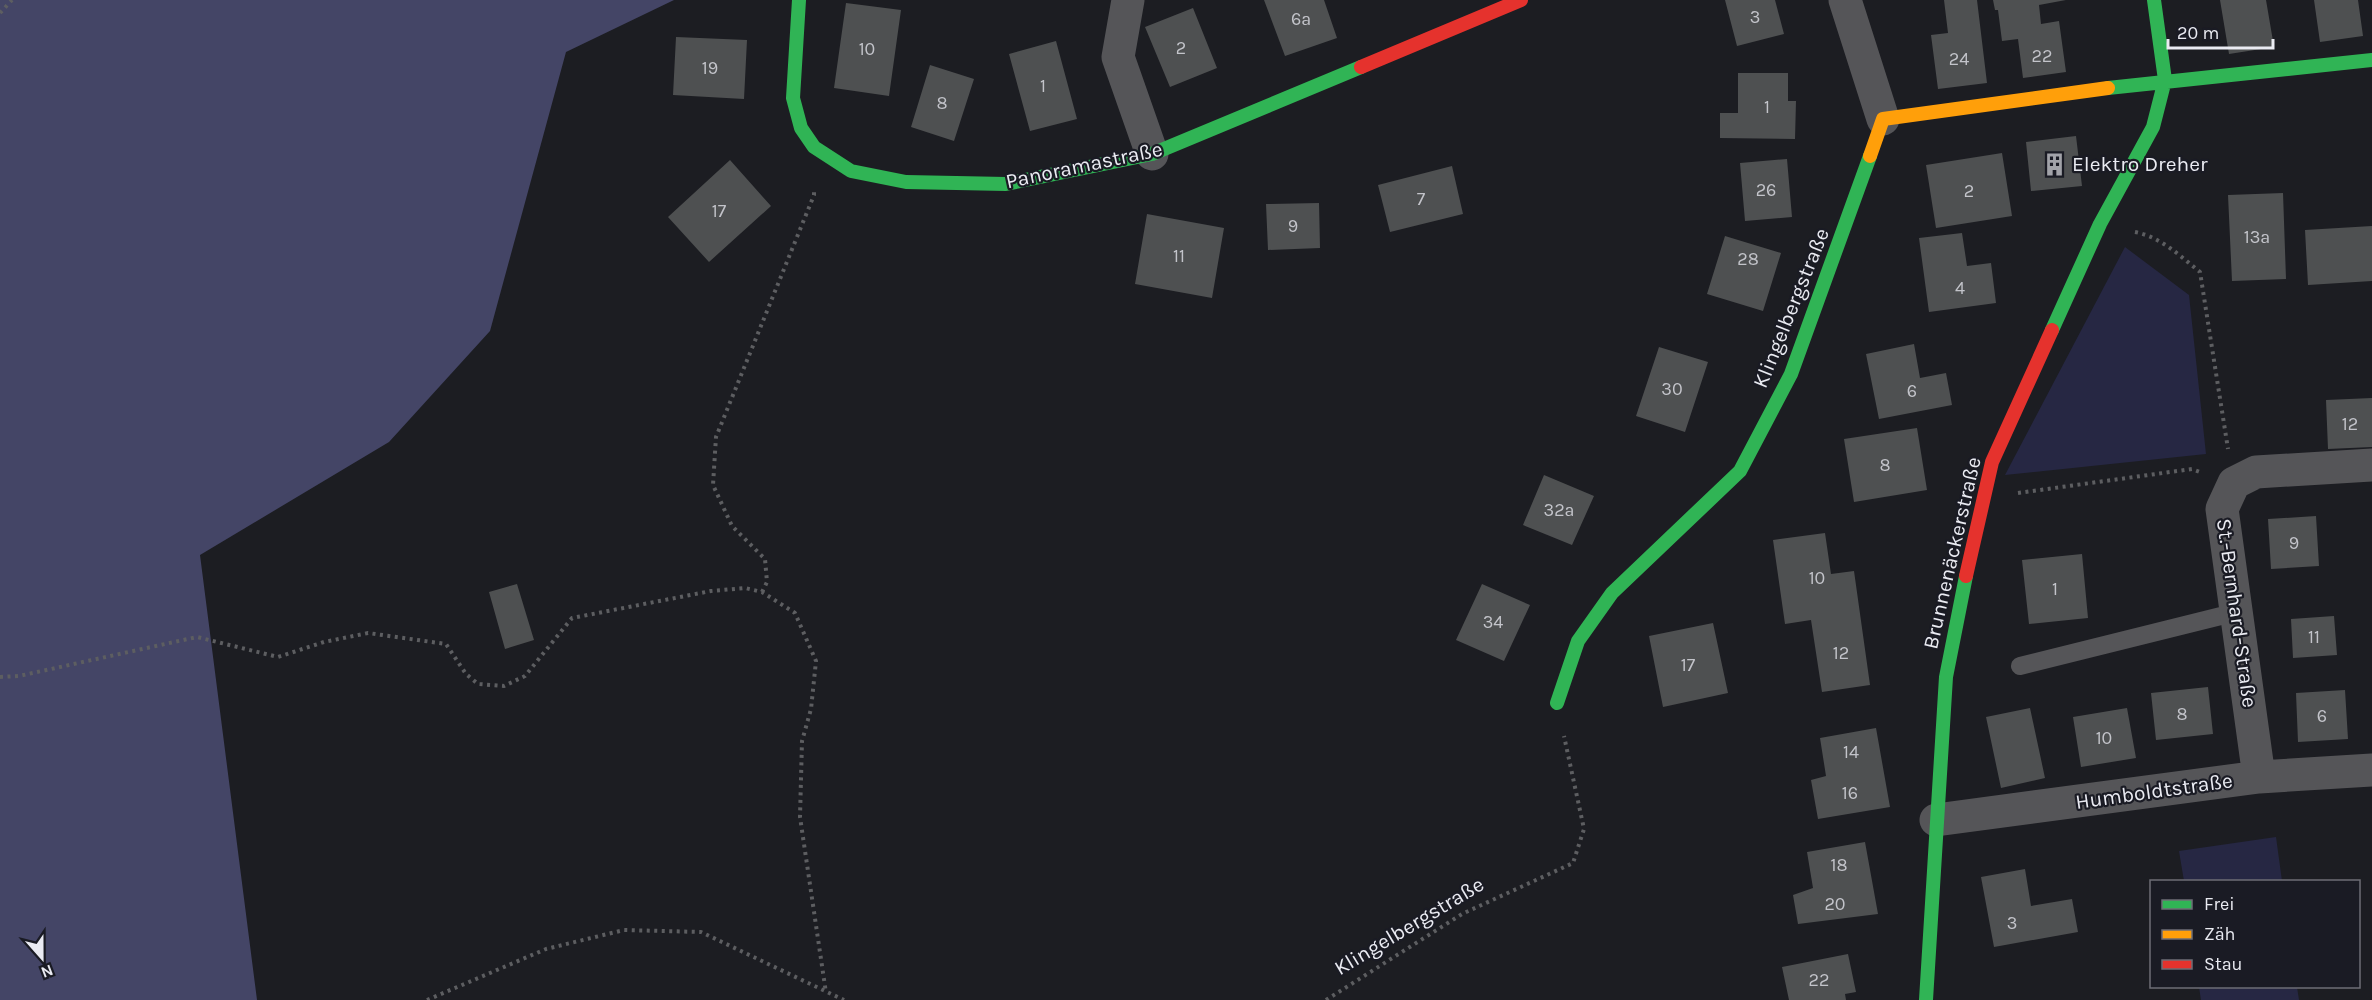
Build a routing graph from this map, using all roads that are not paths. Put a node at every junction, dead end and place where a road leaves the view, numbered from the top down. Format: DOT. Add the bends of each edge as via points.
graph roads {
  1 [pos="799,0"];
  2 [pos="1128,0"];
  3 [pos="1521,0"];
  4 [pos="1845,0"];
  5 [pos="2154,0"];
  6 [pos="2372,60"];
  7 [pos="2165,80"];
  8 [pos="1883,119"];
  9 [pos="1152,154"];
  10 [pos="2372,465"];
  11 [pos="2236,612"];
  12 [pos="2020,666"];
  13 [pos="1557,703"];
  14 [pos="2372,770"];
  15 [pos="2259,777"];
  16 [pos="1936,820"];
  17 [pos="1926,1000"];
  1 -- 9 [label="street, Panoramastraße" via="793,98 801,128 814,147 851,171 906,182 1006,184"];
  2 -- 9 [label="street" via="1118,57"];
  3 -- 9 [label="street, Panoramastraße"];
  4 -- 8 [label="street"];
  5 -- 7 [label="street"];
  6 -- 7 [label="street"];
  7 -- 8 [label="street"];
  7 -- 16 [label="street, Brunnenäckerstraße" via="2153,126 2100,224 1992,462 1946,677"];
  8 -- 13 [label="street, Klingelbergstraße" via="1791,374 1740,471 1612,593 1578,641"];
  10 -- 11 [label="street, St.-Bernhard-Straße" via="2256,472 2234,483 2222,509"];
  11 -- 12 [label="lane"];
  11 -- 15 [label="street, St.-Bernhard-Straße"];
  14 -- 15 [label="street, Humboldtstraße"];
  15 -- 16 [label="street, Humboldtstraße"];
  16 -- 17 [label="street, Brunnenäckerstraße"];
}
